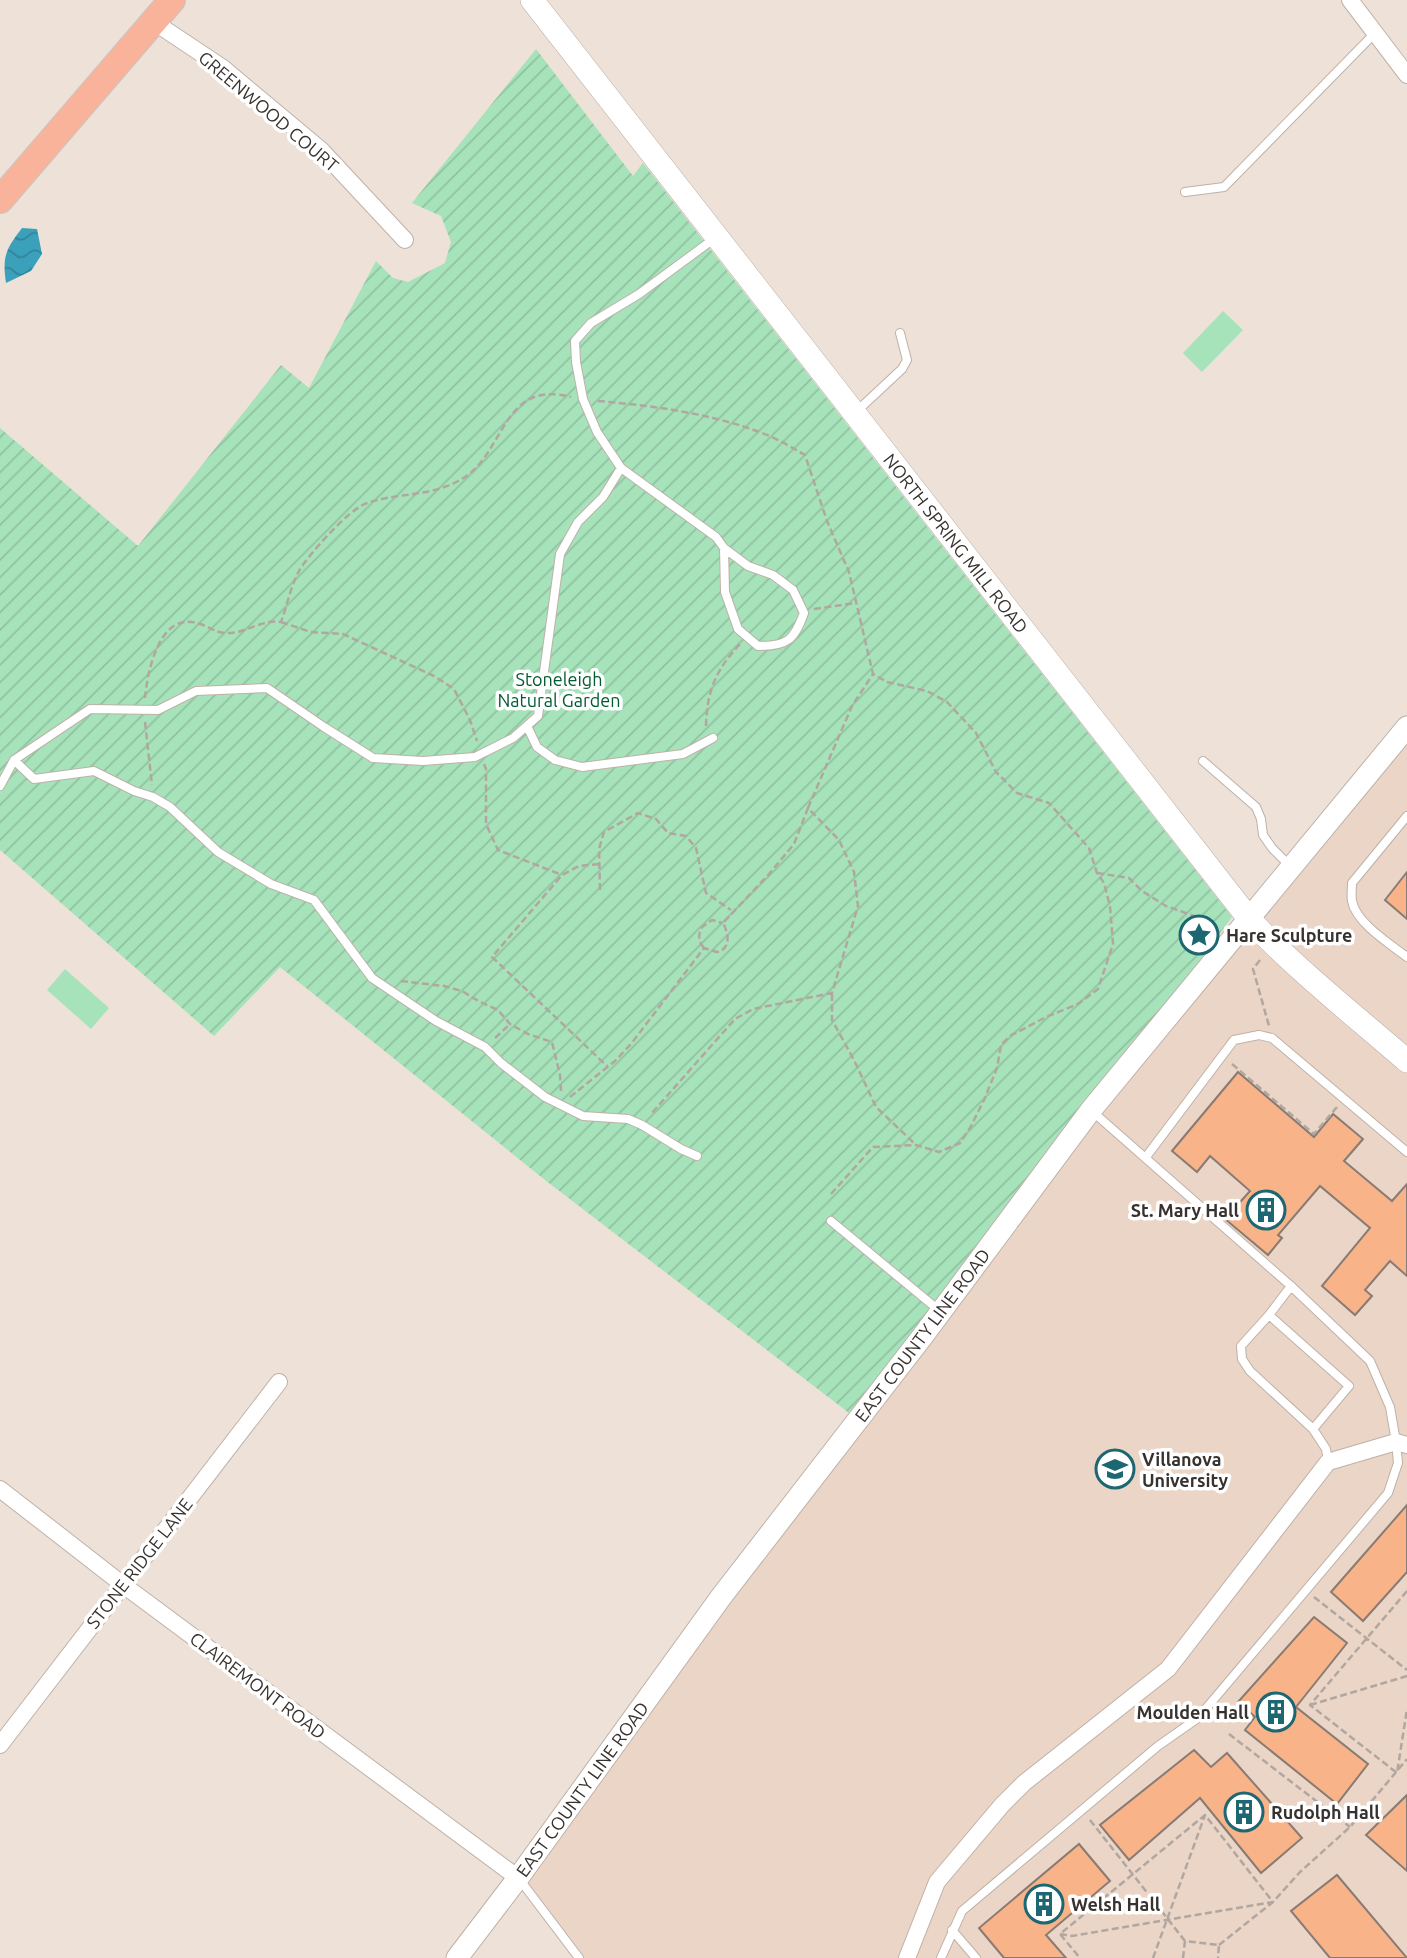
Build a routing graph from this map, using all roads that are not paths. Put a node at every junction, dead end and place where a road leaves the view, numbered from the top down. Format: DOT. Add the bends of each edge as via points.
graph roads {
  1 [pos="172,0"];
  2 [pos="532,0"];
  3 [pos="1350,0"];
  4 [pos="154,22"];
  5 [pos="1375,33"];
  6 [pos="1407,75"];
  7 [pos="1185,192"];
  8 [pos="0,200"];
  9 [pos="718,237"];
  10 [pos="405,240"];
  11 [pos="900,333"];
  12 [pos="854,412"];
  13 [pos="621,468"];
  14 [pos="724,548"];
  15 [pos="527,726"];
  16 [pos="1407,727"];
  17 [pos="710,736"];
  18 [pos="14,760"];
  19 [pos="1203,761"];
  20 [pos="0,786"];
  21 [pos="1407,816"];
  22 [pos="1292,868"];
  23 [pos="1243,928"];
  24 [pos="1407,957"];
  25 [pos="1407,1060"];
  26 [pos="1091,1110"];
  27 [pos="1407,1152"];
  28 [pos="697,1156"];
  29 [pos="1146,1157"];
  30 [pos="831,1221"];
  31 [pos="1291,1286"];
  32 [pos="941,1312"];
  33 [pos="1269,1315"];
  34 [pos="279,1382"];
  35 [pos="1313,1429"];
  36 [pos="1401,1444"];
  37 [pos="1328,1462"];
  38 [pos="0,1489"];
  39 [pos="122,1584"];
  40 [pos="0,1745"];
  41 [pos="518,1878"];
  42 [pos="952,1930"];
  43 [pos="457,1958"];
  44 [pos="579,1958"];
  45 [pos="907,1958"];
  46 [pos="941,1958"];
  47 [pos="976,1958"];
  1 -- 4 [label="main road"];
  2 -- 9 [label="main road, NORTH SPRING MILL ROAD"];
  3 -- 5 [label="street"];
  4 -- 8 [label="main road"];
  4 -- 10 [label="street, GREENWOOD COURT" via="223,68 321,150"];
  5 -- 6 [label="street"];
  5 -- 7 [label="lane" via="1224,187"];
  9 -- 12 [label="main road, NORTH SPRING MILL ROAD"];
  9 -- 13 [label="lane" via="591,323 575,341 583,400"];
  11 -- 12 [label="lane" via="907,360 902,369"];
  12 -- 23 [label="main road, NORTH SPRING MILL ROAD"];
  13 -- 14 [label="lane" via="716,537"];
  13 -- 15 [label="lane" via="603,497 578,522 561,554 538,716"];
  14 -- 14 [label="lane" via="725,592 738,629 758,646 779,646 796,634 804,613 793,590"];
  15 -- 17 [label="lane" via="537,747 555,760 582,767 683,754"];
  15 -- 18 [label="lane" via="475,757 373,758 267,688 196,691 158,710 90,709"];
  16 -- 22 [label="street, EAST COUNTY LINE ROAD"];
  18 -- 20 [label="lane"];
  18 -- 28 [label="lane" via="34,779 94,771 153,797 218,852 271,884 314,900 372,978 485,1047 545,1097 564,1102 583,1116 628,1119"];
  19 -- 22 [label="lane" via="1256,807 1263,835"];
  21 -- 24 [label="lane" via="1352,883 1352,901 1357,914"];
  22 -- 23 [label="street, EAST COUNTY LINE ROAD"];
  23 -- 25 [label="main road, NORTH SPRING MILL ROAD" via="1271,943"];
  23 -- 26 [label="street, EAST COUNTY LINE ROAD"];
  26 -- 29 [label="lane"];
  26 -- 32 [label="street, EAST COUNTY LINE ROAD"];
  27 -- 29 [label="lane" via="1272,1038 1259,1035 1234,1041"];
  29 -- 31 [label="lane"];
  30 -- 32 [label="lane"];
  31 -- 33 [label="lane"];
  31 -- 36 [label="lane" via="1370,1361"];
  32 -- 41 [label="street, EAST COUNTY LINE ROAD" via="721,1597"];
  33 -- 35 [label="lane" via="1241,1346 1242,1359"];
  33 -- 35 [label="lane" via="1349,1386"];
  34 -- 39 [label="street, STONE RIDGE LANE"];
  35 -- 37 [label="lane" via="1326,1449"];
  36 -- 37 [label="street"];
  36 -- 42 [label="lane" via="1388,1493 1198,1718 1158,1746 962,1911"];
  37 -- 45 [label="street" via="1168,1669 1002,1805 937,1882"];
  38 -- 39 [label="street, CLAIREMONT ROAD"];
  39 -- 40 [label="street, STONE RIDGE LANE"];
  39 -- 41 [label="street, CLAIREMONT ROAD"];
  41 -- 43 [label="street, EAST COUNTY LINE ROAD"];
  41 -- 44 [label="lane"];
  42 -- 46 [label="lane"];
  42 -- 47 [label="lane"];
}
